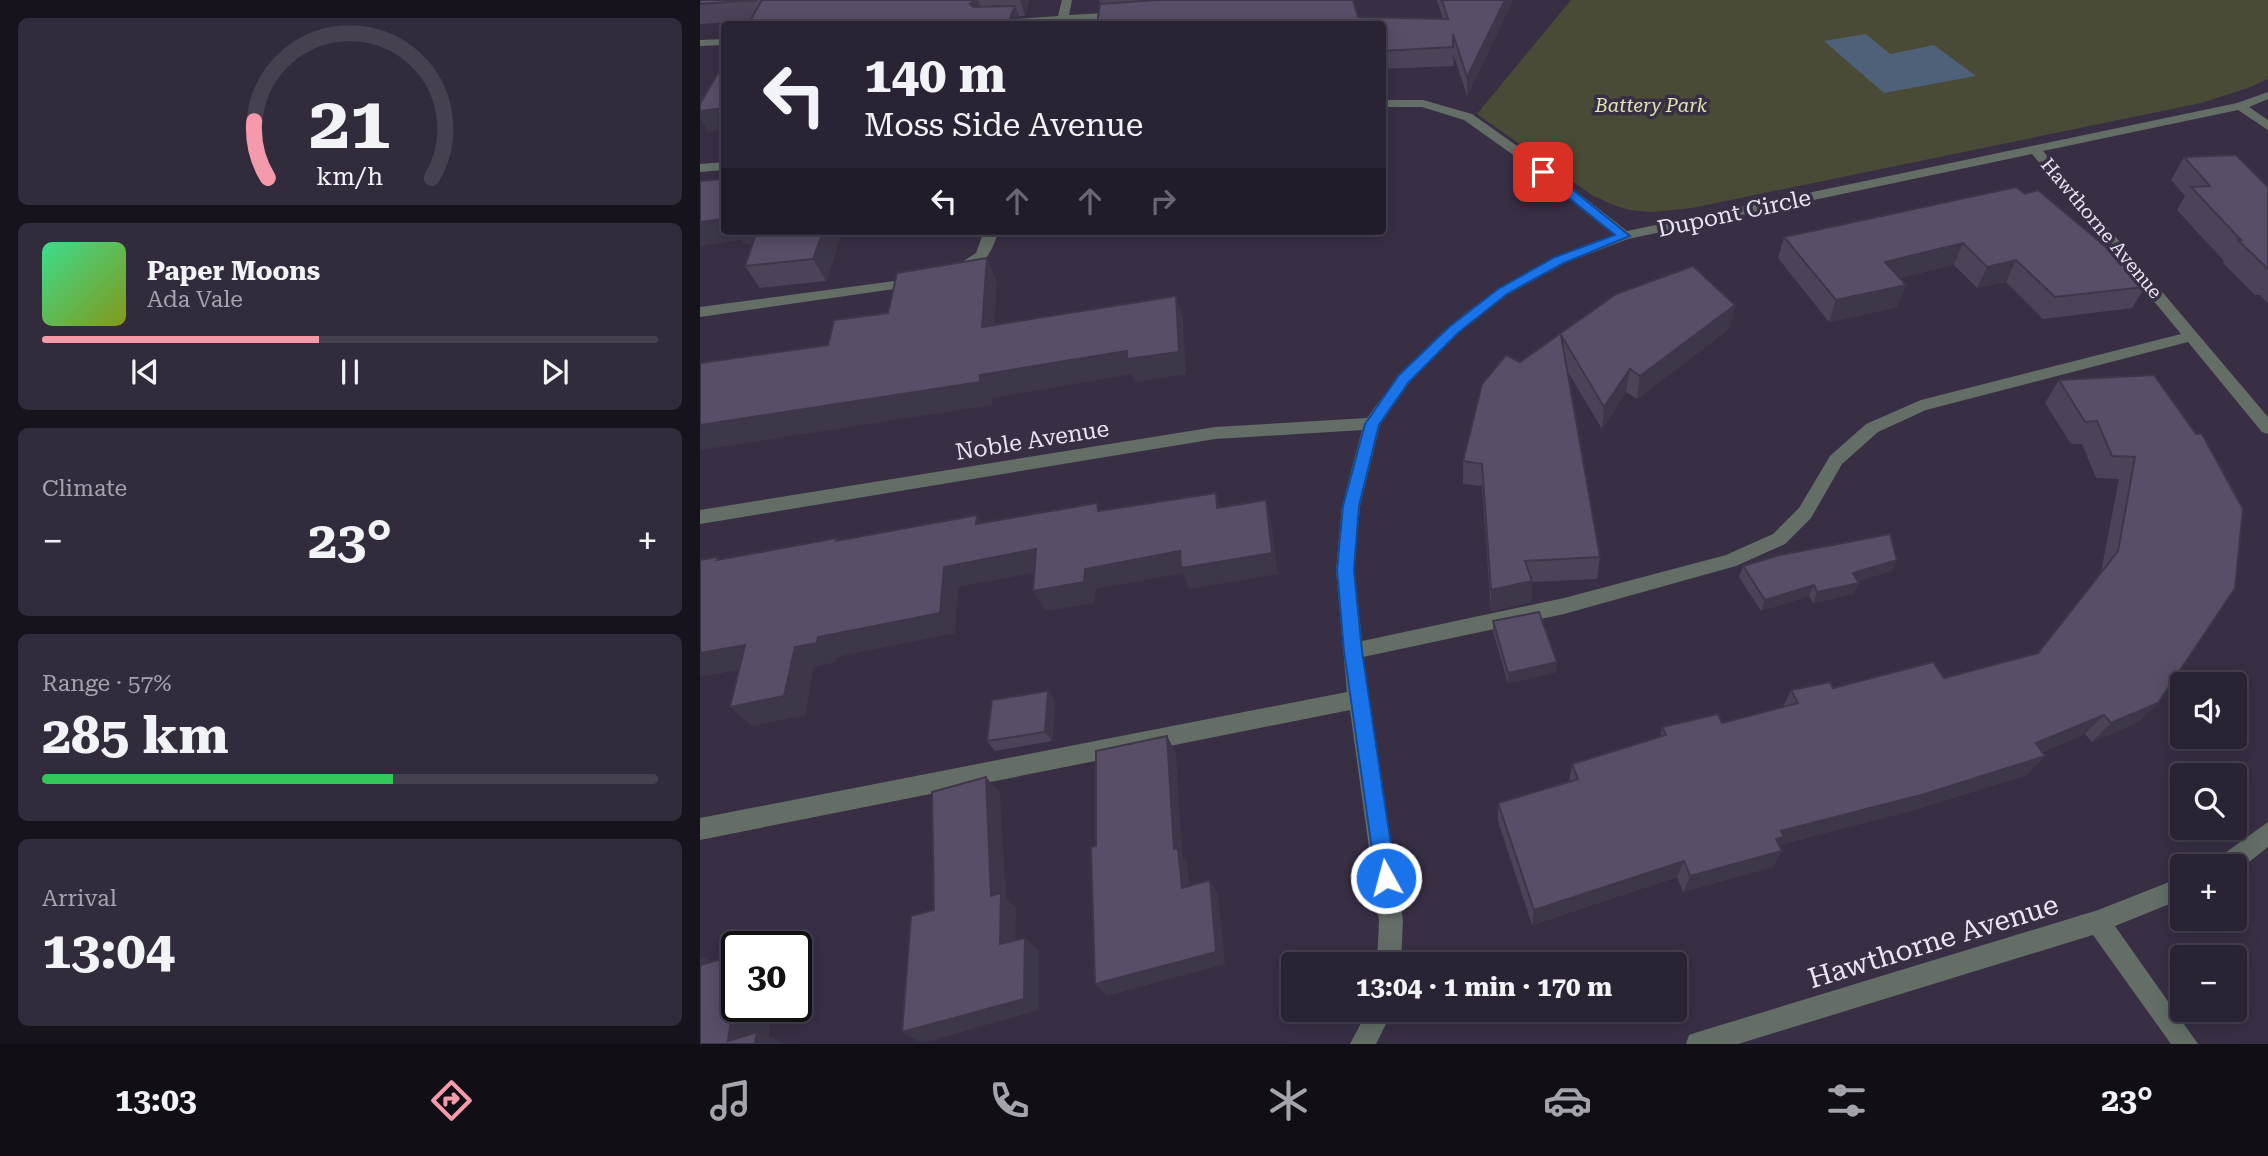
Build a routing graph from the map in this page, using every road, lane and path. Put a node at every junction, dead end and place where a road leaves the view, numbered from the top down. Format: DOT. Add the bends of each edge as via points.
graph roads {
  1 [pos="1067,0"];
  2 [pos="1129,14"];
  3 [pos="1062,21"];
  4 [pos="1070,21"];
  5 [pos="721,42"];
  6 [pos="700,43"];
  7 [pos="2268,94"];
  8 [pos="1386,103"];
  9 [pos="2240,106"];
  10 [pos="2268,126"];
  11 [pos="2035,149"];
  12 [pos="721,166"];
  13 [pos="700,169"];
  14 [pos="990,235"];
  15 [pos="1624,236"];
  16 [pos="700,312"];
  17 [pos="2192,336"];
  18 [pos="1372,424"];
  19 [pos="2268,428"];
  20 [pos="700,517"];
  21 [pos="1353,651"];
  22 [pos="1359,699"];
  23 [pos="700,829"];
  24 [pos="2268,832"];
  25 [pos="2241,854"];
  26 [pos="2170,893"];
  27 [pos="2098,922"];
  28 [pos="1390,952"];
  29 [pos="1374,1022"];
  30 [pos="1362,1044"];
  31 [pos="1698,1044"];
  32 [pos="2186,1044"];
  1 -- 3 [label="street"];
  2 -- 4 [label="street"];
  5 -- 6 [label="street"];
  7 -- 9 [label="street, Hawthorne Avenue"];
  8 -- 15 [label="street" via="1423,104 1468,117"];
  9 -- 10 [label="street"];
  9 -- 11 [label="street, Hawthorne Avenue"];
  11 -- 15 [label="street, Dupont Circle"];
  11 -- 17 [label="street, Hawthorne Avenue"];
  12 -- 13 [label="street"];
  14 -- 16 [label="street" via="979,260 936,278"];
  15 -- 18 [label="street, Dupont Circle" via="1560,260 1502,292 1453,330 1404,379"];
  17 -- 19 [label="street, Hawthorne Avenue"];
  17 -- 21 [label="street" via="1921,406 1872,428 1836,460 1805,513 1779,539 1730,561 1564,606"];
  18 -- 20 [label="street, Noble Avenue" via="1215,433"];
  18 -- 21 [label="street, Dupont Circle" via="1351,506 1346,570"];
  21 -- 22 [label="street, Dupont Circle"];
  22 -- 23 [label="street"];
  22 -- 28 [label="street, Dupont Circle" via="1391,920"];
  24 -- 25 [label="street"];
  26 -- 27 [label="street, Hawthorne Avenue"];
  27 -- 31 [label="street, Hawthorne Avenue"];
  27 -- 32 [label="street"];
  29 -- 30 [label="street"];
}
